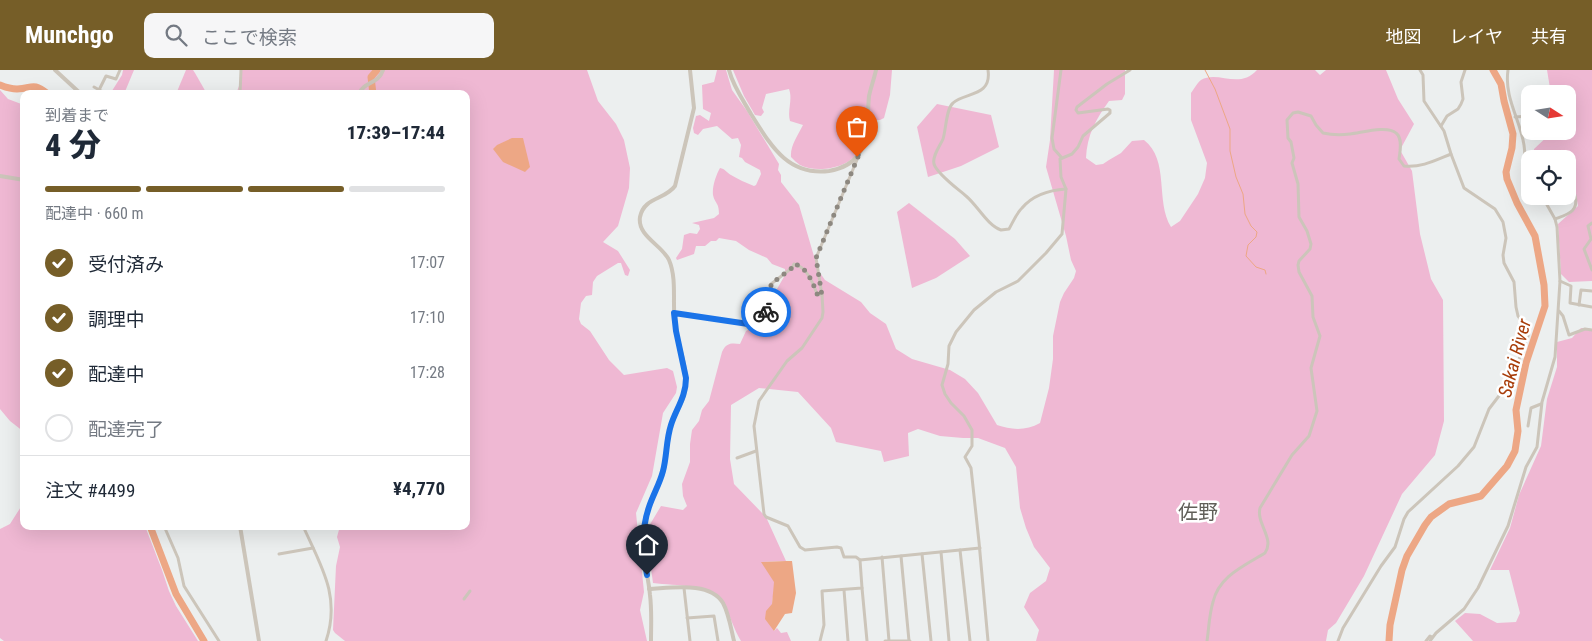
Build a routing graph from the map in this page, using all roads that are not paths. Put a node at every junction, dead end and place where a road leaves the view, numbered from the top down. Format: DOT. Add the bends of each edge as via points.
graph roads {
  1 [pos="55,70"];
  2 [pos="120,70"];
  3 [pos="241,70"];
  4 [pos="383,70"];
  5 [pos="690,70"];
  6 [pos="729,70"];
  7 [pos="876,70"];
  8 [pos="988,70"];
  9 [pos="1061,70"];
  10 [pos="1130,70"];
  11 [pos="1420,70"];
  12 [pos="1464,70"];
  13 [pos="1508,70"];
  14 [pos="94,87"];
  15 [pos="77,90"];
  16 [pos="99,90"];
  17 [pos="101,90"];
  18 [pos="240,90"];
  19 [pos="362,90"];
  20 [pos="1515,117"];
  21 [pos="1521,117"];
  22 [pos="1441,126"];
  23 [pos="1524,150"];
  24 [pos="860,152"];
  25 [pos="1451,154"];
  26 [pos="1062,158"];
  27 [pos="0,176"];
  28 [pos="20,179"];
  29 [pos="1066,189"];
  30 [pos="1547,205"];
  31 [pos="1576,205"];
  32 [pos="1555,219"];
  33 [pos="1592,223"];
  34 [pos="1592,270"];
  35 [pos="1560,281"];
  36 [pos="1592,292"];
  37 [pos="822,296"];
  38 [pos="1579,305"];
  39 [pos="1592,307"];
  40 [pos="1558,311"];
  41 [pos="674,313"];
  42 [pos="1592,330"];
  43 [pos="1542,403"];
  44 [pos="1528,426"];
  45 [pos="756,451"];
  46 [pos="737,458"];
  47 [pos="166,530"];
  48 [pos="241,530"];
  49 [pos="305,530"];
  50 [pos="313,548"];
  51 [pos="980,548"];
  52 [pos="960,550"];
  53 [pos="941,552"];
  54 [pos="279,554"];
  55 [pos="922,554"];
  56 [pos="901,556"];
  57 [pos="882,557"];
  58 [pos="860,560"];
  59 [pos="684,588"];
  60 [pos="862,588"];
  61 [pos="649,589"];
  62 [pos="844,590"];
  63 [pos="470,591"];
  64 [pos="464,599"];
  65 [pos="687,618"];
  66 [pos="1432,637"];
  67 [pos="219,641"];
  68 [pos="259,641"];
  69 [pos="326,641"];
  70 [pos="651,641"];
  71 [pos="690,641"];
  72 [pos="718,641"];
  73 [pos="734,641"];
  74 [pos="820,641"];
  75 [pos="848,641"];
  76 [pos="867,641"];
  77 [pos="884,641"];
  78 [pos="889,641"];
  79 [pos="910,641"];
  80 [pos="931,641"];
  81 [pos="948,641"];
  82 [pos="970,641"];
  83 [pos="988,641"];
  84 [pos="1207,641"];
  85 [pos="1338,641"];
  86 [pos="1426,641"];
  87 [pos="1430,641"];
  1 -- 15 [label="street"];
  2 -- 17 [label="street" via="116,79 106,76"];
  3 -- 18 [label="street"];
  4 -- 19 [label="street" via="379,79"];
  5 -- 41 [label="street" via="694,108 675,186 667,195 650,201 640,217 642,230 662,250 672,270"];
  6 -- 24 [label="street" via="737,92 772,147 786,159 802,168 825,171 846,166"];
  7 -- 24 [label="street"];
  8 -- 29 [label="street" via="987,82 981,91 950,107 934,165 1001,230 1009,229 1020,209 1030,200 1040,194"];
  9 -- 26 [label="street" via="1052,138 1054,149"];
  10 -- 26 [label="street" via="1077,107 1078,113 1108,109 1110,113 1083,136 1072,154"];
  11 -- 22 [label="street" via="1424,101"];
  12 -- 22 [label="street" via="1461,104"];
  13 -- 20 [label="street" via="1506,81"];
  14 -- 16 [label="street"];
  20 -- 21 [label="street"];
  20 -- 23 [label="street"];
  22 -- 25 [label="street"];
  24 -- 37 [label="street" via="816,258"];
  25 -- 84 [label="street" via="1423,165 1404,166 1399,159 1400,145 1396,132 1381,130 1333,135 1323,133 1311,116 1304,113 1293,113 1287,120 1298,184 1299,217 1311,244 1298,266 1312,296 1313,316 1320,336 1311,368 1317,411 1309,436 1292,455 1260,508 1259,517 1268,548 1223,580 1212,603"];
  25 -- 85 [label="street" via="1464,188 1495,209 1503,222 1506,238 1504,263 1514,282 1518,316 1528,336 1511,380 1489,408 1474,447 1408,512 1395,547"];
  26 -- 29 [label="street" via="1059,162"];
  27 -- 28 [label="street"];
  29 -- 51 [label="street" via="1062,234 1018,281 996,292 974,310 949,346 942,385 972,430 972,446 965,457 971,468"];
  30 -- 32 [label="street"];
  31 -- 32 [label="street" via="1573,211"];
  32 -- 35 [label="street"];
  33 -- 34 [label="street" via="1588,226 1591,239 1584,249"];
  35 -- 38 [label="street" via="1571,286 1570,303"];
  35 -- 40 [label="street"];
  36 -- 38 [label="street" via="1581,290"];
  37 -- 41 [label="street" via="817,294 813,282 800,266 794,264 771,284 766,313 755,325"];
  37 -- 45 [label="street" via="822,318 802,348 786,361 759,401 754,426"];
  38 -- 39 [label="street"];
  40 -- 42 [label="street" via="1569,335 1578,330"];
  40 -- 43 [label="street" via="1555,357"];
  41 -- 61 [label="street" via="686,385 671,425 663,471 644,524"];
  43 -- 44 [label="street" via="1531,408"];
  43 -- 66 [label="street" via="1537,447 1526,467 1509,523 1488,569 1469,604"];
  45 -- 46 [label="street"];
  45 -- 58 [label="street" via="766,517 788,526 805,550 837,547 844,557"];
  47 -- 67 [label="street" via="178,558 184,586"];
  48 -- 68 [label="street"];
  49 -- 50 [label="street"];
  50 -- 54 [label="street"];
  50 -- 69 [label="street" via="330,591 331,624"];
  51 -- 52 [label="street"];
  51 -- 83 [label="street"];
  52 -- 53 [label="street"];
  52 -- 82 [label="street"];
  53 -- 55 [label="street"];
  53 -- 81 [label="street"];
  55 -- 56 [label="street"];
  55 -- 80 [label="street"];
  56 -- 57 [label="street"];
  56 -- 79 [label="street"];
  57 -- 58 [label="street"];
  57 -- 78 [label="street"];
  58 -- 60 [label="street"];
  59 -- 61 [label="street"];
  59 -- 65 [label="street"];
  59 -- 73 [label="street" via="708,590 719,598 724,604"];
  60 -- 62 [label="street"];
  60 -- 76 [label="street"];
  61 -- 70 [label="street"];
  62 -- 74 [label="street" via="822,591 824,625"];
  62 -- 75 [label="street"];
  63 -- 64 [label="street"];
  65 -- 71 [label="street"];
  65 -- 72 [label="street" via="714,616"];
  66 -- 86 [label="street"];
  66 -- 87 [label="street"];
  77 -- 78 [label="street"];
  78 -- 79 [label="street"];
}
